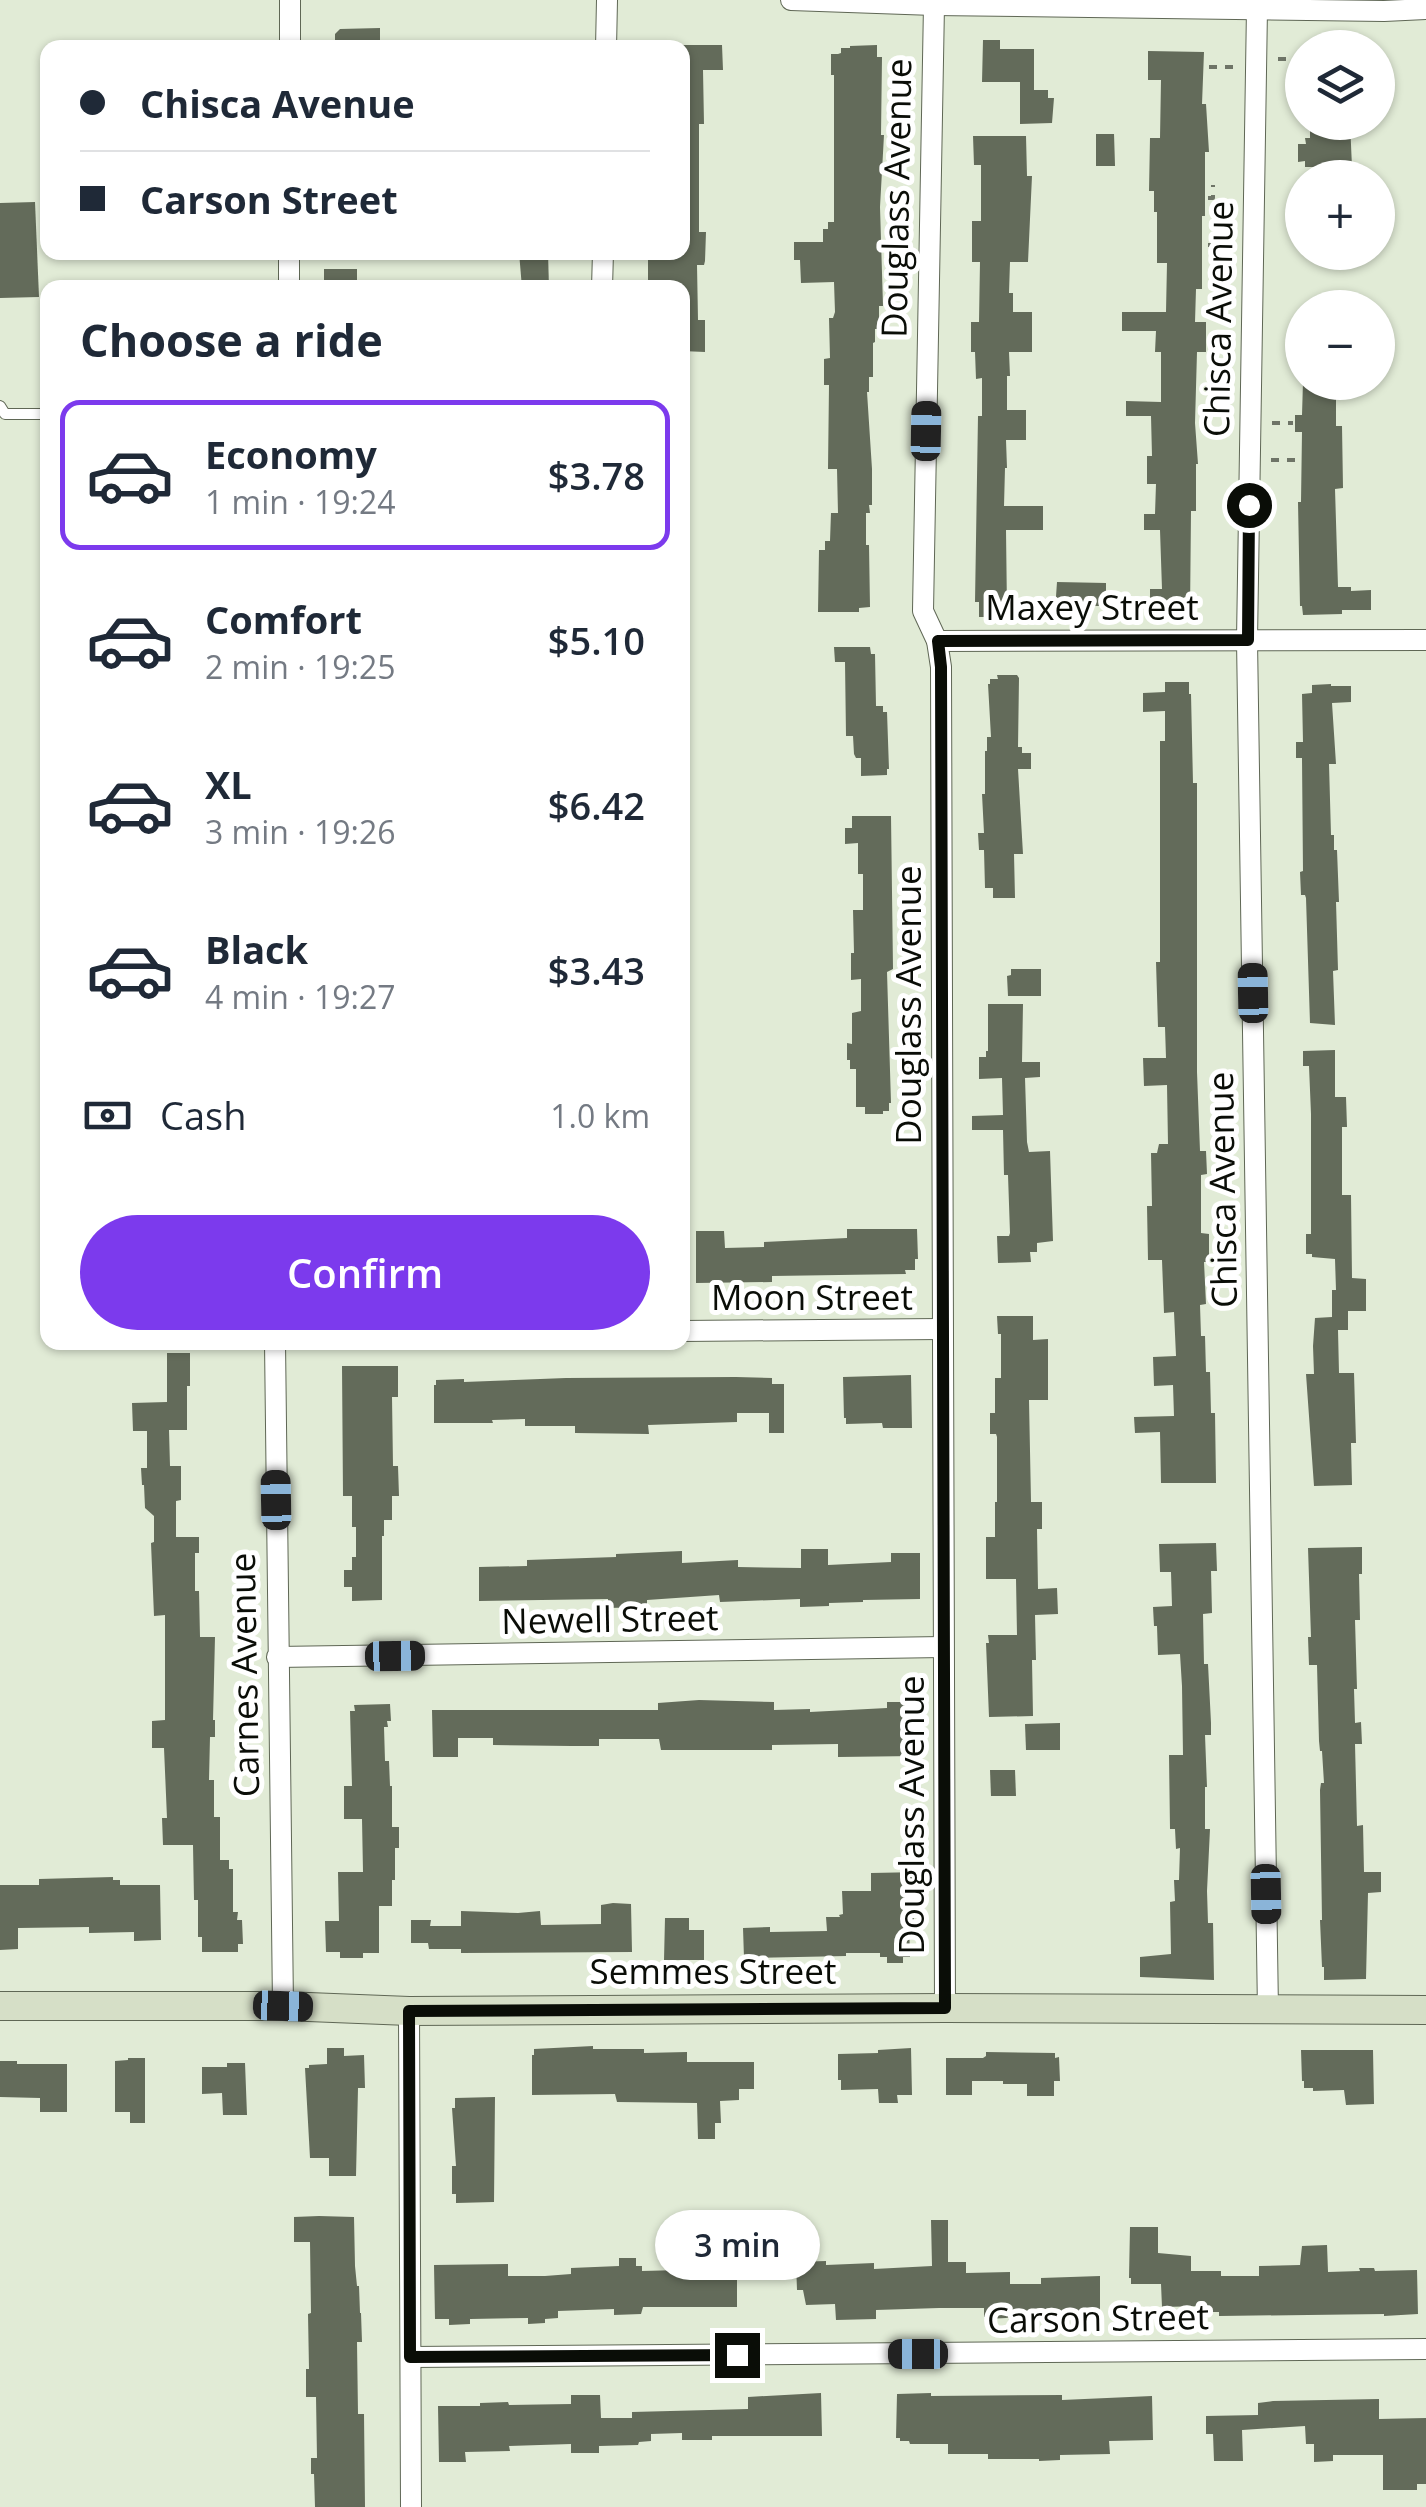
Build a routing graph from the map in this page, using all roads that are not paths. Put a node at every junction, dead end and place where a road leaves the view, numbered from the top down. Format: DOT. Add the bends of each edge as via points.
graph roads {
  1 [pos="290,0"];
  2 [pos="606,0"];
  3 [pos="792,0"];
  4 [pos="934,5"];
  5 [pos="1257,8"];
  6 [pos="1426,9"];
  7 [pos="290,40"];
  8 [pos="606,40"];
  9 [pos="0,406"];
  10 [pos="40,414"];
  11 [pos="1248,640"];
  12 [pos="1426,640"];
  13 [pos="938,641"];
  14 [pos="942,1330"];
  15 [pos="690,1331"];
  16 [pos="274,1350"];
  17 [pos="943,1647"];
  18 [pos="277,1658"];
  19 [pos="0,2006"];
  20 [pos="283,2006"];
  21 [pos="945,2008"];
  22 [pos="1426,2010"];
  23 [pos="409,2011"];
  24 [pos="1268,2011"];
  25 [pos="1426,2349"];
  26 [pos="410,2357"];
  27 [pos="412,2507"];
  1 -- 7 [label="street"];
  2 -- 8 [label="street"];
  3 -- 4 [label="street"];
  4 -- 5 [label="street"];
  4 -- 13 [label="street, Douglass Avenue" via="923,611"];
  5 -- 6 [label="street"];
  5 -- 11 [label="street, Chisca Avenue"];
  9 -- 10 [label="lane" via="4,414"];
  11 -- 12 [label="street, Maxey Street"];
  11 -- 13 [label="street, Maxey Street"];
  11 -- 24 [label="street, Chisca Avenue"];
  13 -- 14 [label="street, Douglass Avenue"];
  14 -- 15 [label="street, Moon Street"];
  14 -- 17 [label="street, Douglass Avenue"];
  16 -- 18 [label="street, Carnes Avenue"];
  17 -- 18 [label="street, Newell Street"];
  17 -- 21 [label="street, Douglass Avenue"];
  18 -- 20 [label="street, Carnes Avenue"];
  19 -- 20 [label="main road, Semmes Street"];
  20 -- 23 [label="main road, Semmes Street"];
  21 -- 23 [label="main road, Semmes Street"];
  21 -- 24 [label="main road, Semmes Street"];
  22 -- 24 [label="main road, Semmes Street"];
  23 -- 26 [label="street"];
  25 -- 26 [label="street, Carson Street"];
  26 -- 27 [label="street"];
}
